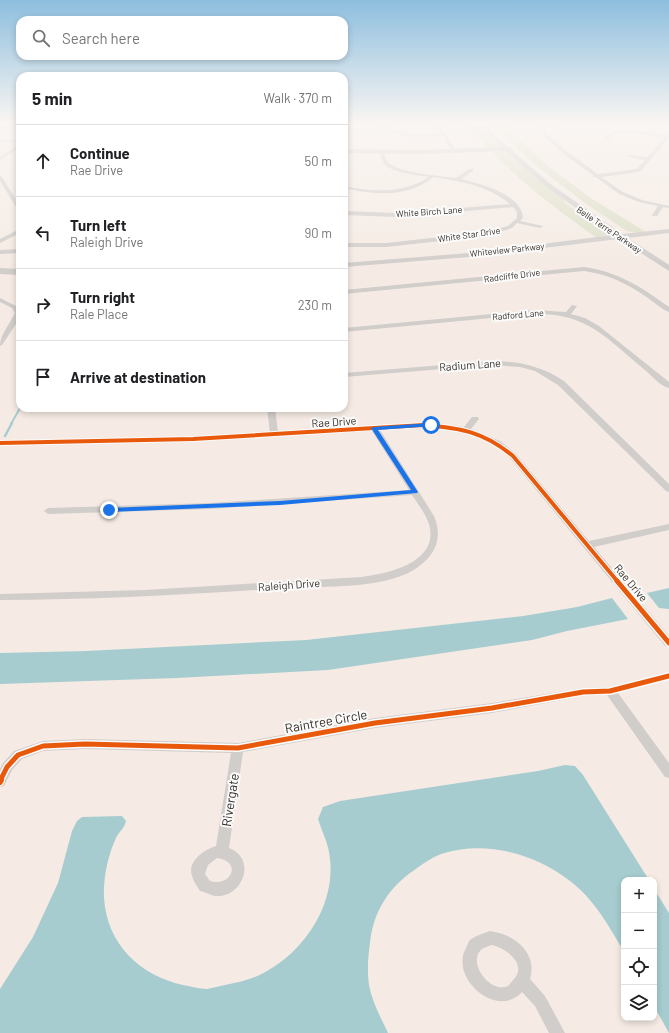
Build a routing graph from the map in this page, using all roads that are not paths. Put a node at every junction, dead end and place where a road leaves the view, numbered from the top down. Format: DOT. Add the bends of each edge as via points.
graph roads {
  1 [pos="405,171"];
  2 [pos="469,171"];
  3 [pos="531,171"];
  4 [pos="541,171"];
  5 [pos="589,171"];
  6 [pos="634,171"];
  7 [pos="595,176"];
  8 [pos="0,177"];
  9 [pos="431,177"];
  10 [pos="456,180"];
  11 [pos="348,188"];
  12 [pos="16,203"];
  13 [pos="514,205"];
  14 [pos="661,206"];
  15 [pos="669,207"];
  16 [pos="348,213"];
  17 [pos="655,215"];
  18 [pos="518,222"];
  19 [pos="540,226"];
  20 [pos="669,231"];
  21 [pos="16,233"];
  22 [pos="630,236"];
  23 [pos="620,237"];
  24 [pos="0,241"];
  25 [pos="348,245"];
  26 [pos="16,251"];
  27 [pos="0,252"];
  28 [pos="669,260"];
  29 [pos="348,265"];
  30 [pos="669,269"];
  31 [pos="0,271"];
  32 [pos="16,272"];
  33 [pos="348,292"];
  34 [pos="0,300"];
  35 [pos="574,306"];
  36 [pos="16,310"];
  37 [pos="669,310"];
  38 [pos="567,315"];
  39 [pos="16,318"];
  40 [pos="348,330"];
  41 [pos="1,340"];
  42 [pos="348,376"];
  43 [pos="669,386"];
  44 [pos="271,412"];
  45 [pos="475,419"];
  46 [pos="374,428"];
  47 [pos="466,430"];
  48 [pos="274,435"];
  49 [pos="0,443"];
  50 [pos="669,489"];
  51 [pos="415,492"];
  52 [pos="48,512"];
  53 [pos="669,527"];
  54 [pos="587,545"];
  55 [pos="0,597"];
  56 [pos="669,643"];
  57 [pos="669,676"];
  58 [pos="610,691"];
  59 [pos="238,748"];
  60 [pos="669,773"];
  61 [pos="0,782"];
  62 [pos="222,852"];
  63 [pos="522,981"];
  64 [pos="557,1033"];
  1 -- 9 [label="street"];
  2 -- 10 [label="street"];
  3 -- 23 [label="main road, Belle Terre Parkway" via="566,201"];
  4 -- 22 [label="main road, Belle Terre Parkway" via="563,190"];
  5 -- 7 [label="street"];
  6 -- 7 [label="street"];
  7 -- 14 [label="street" via="626,196"];
  8 -- 12 [label="street"];
  9 -- 10 [label="street"];
  9 -- 11 [label="street" via="418,186 396,190 369,191"];
  10 -- 13 [label="street" via="491,189"];
  13 -- 16 [label="street, White Birch Lane" via="397,215"];
  13 -- 18 [label="street" via="520,213"];
  14 -- 15 [label="street"];
  14 -- 17 [label="street"];
  18 -- 19 [label="street"];
  18 -- 25 [label="street, White Star Drive" via="502,230 482,234 380,245"];
  20 -- 22 [label="main road, Whiteview Parkway"];
  21 -- 24 [label="street"];
  22 -- 23 [label="main road, Whiteview Parkway"];
  22 -- 28 [label="main road, Belle Terre Parkway"];
  23 -- 29 [label="main road, Whiteview Parkway" via="469,255"];
  23 -- 30 [label="main road, Belle Terre Parkway"];
  26 -- 27 [label="street"];
  31 -- 32 [label="main road"];
  33 -- 37 [label="street, Radcliffe Drive" via="579,269 620,277"];
  34 -- 36 [label="street"];
  35 -- 38 [label="street"];
  38 -- 40 [label="street, Radford Lane" via="534,312"];
  38 -- 43 [label="street, Radford Lane" via="597,327"];
  39 -- 41 [label="street"];
  42 -- 50 [label="street, Radium Lane" via="492,362 531,364 560,383"];
  44 -- 48 [label="street"];
  45 -- 47 [label="street"];
  46 -- 47 [label="street, Rae Drive" via="424,424"];
  46 -- 48 [label="street, Rae Drive"];
  46 -- 51 [label="street, Raleigh Drive"];
  47 -- 54 [label="street, Rae Drive" via="492,440 510,452"];
  48 -- 49 [label="street, Rae Drive"];
  51 -- 52 [label="street" via="210,506"];
  51 -- 55 [label="street, Raleigh Drive" via="434,524 434,543 422,560 411,568 390,576 214,590"];
  53 -- 54 [label="street"];
  54 -- 56 [label="street, Rae Drive"];
  57 -- 58 [label="street, Raintree Circle"];
  58 -- 59 [label="street, Raintree Circle" via="589,691 485,710 375,723"];
  58 -- 60 [label="street"];
  59 -- 61 [label="street, Raintree Circle" via="48,745 35,747 18,755 7,767"];
  59 -- 62 [label="street, Rivergate"];
  63 -- 64 [label="street" via="540,1001"];
}
